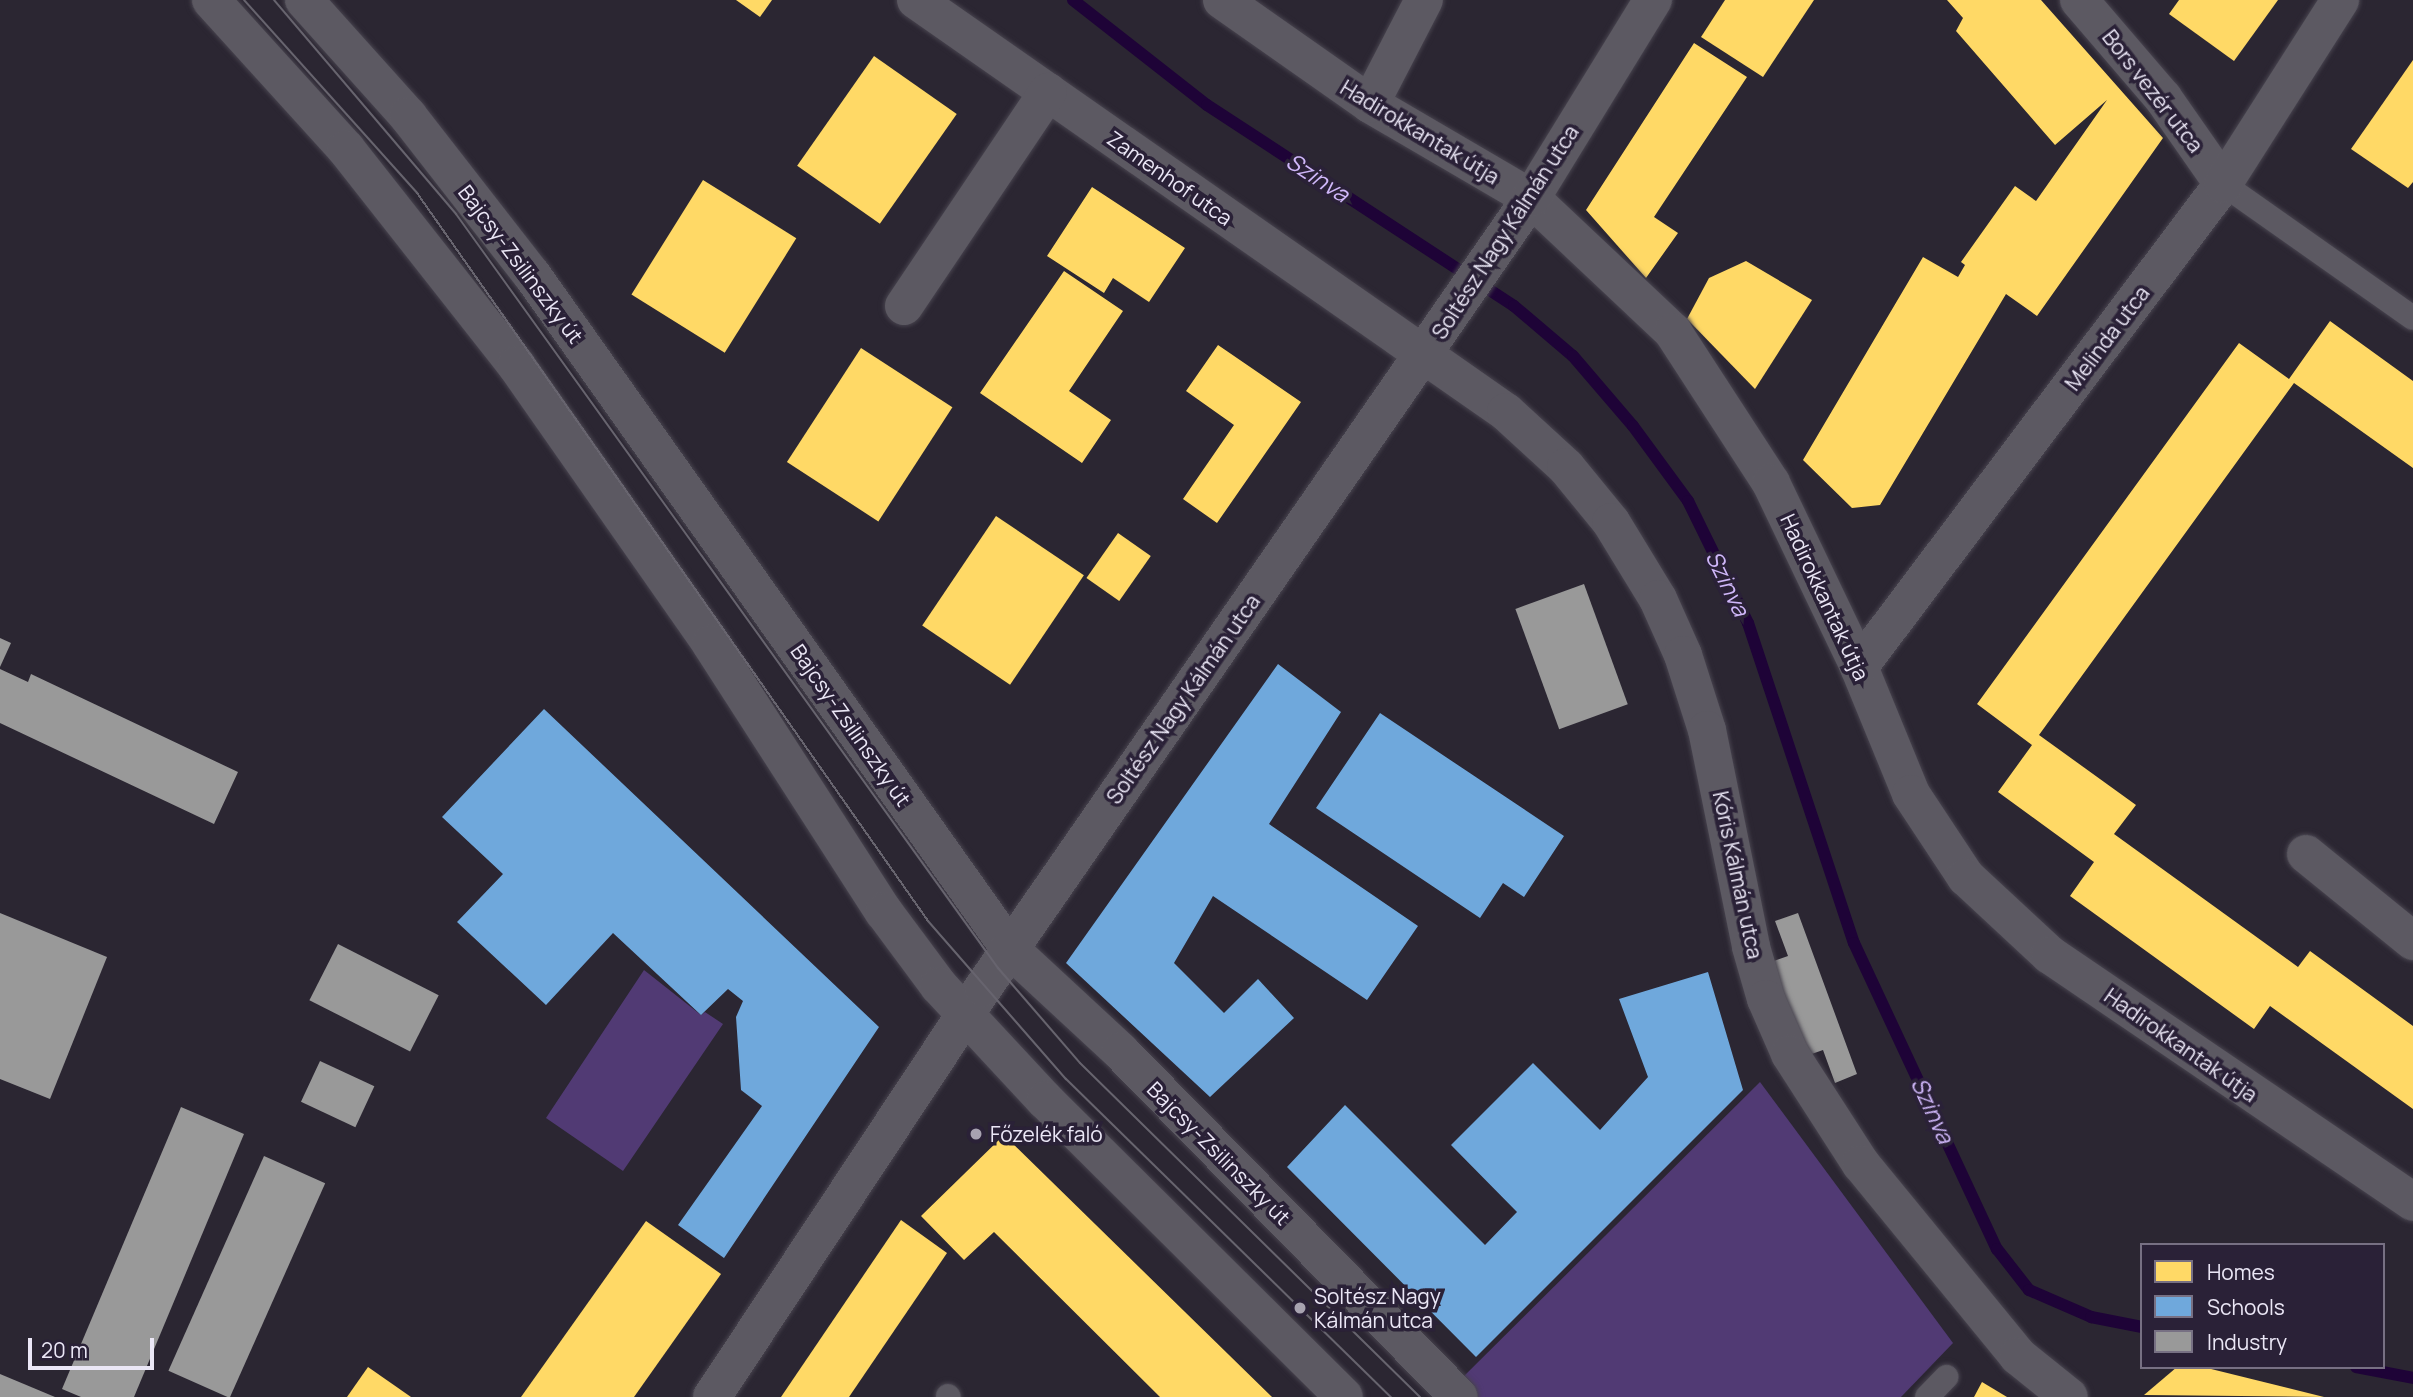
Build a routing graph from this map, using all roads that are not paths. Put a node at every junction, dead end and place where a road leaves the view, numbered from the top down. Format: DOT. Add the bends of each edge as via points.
graph roads {
  1 [pos="211,0"];
  2 [pos="304,0"];
  3 [pos="916,0"];
  4 [pos="1222,0"];
  5 [pos="1424,0"];
  6 [pos="1653,0"];
  7 [pos="2080,0"];
  8 [pos="2340,0"];
  9 [pos="1048,92"];
  10 [pos="1370,104"];
  11 [pos="2223,184"];
  12 [pos="1531,198"];
  13 [pos="904,306"];
  14 [pos="2413,318"];
  15 [pos="1423,356"];
  16 [pos="1859,667"];
  17 [pos="2306,854"];
  18 [pos="2413,941"];
  19 [pos="1010,949"];
  20 [pos="963,1016"];
  21 [pos="2413,1202"];
  22 [pos="1946,1377"];
  23 [pos="1332,1394"];
  24 [pos="712,1397"];
  25 [pos="1459,1397"];
  26 [pos="1927,1397"];
  27 [pos="2069,1397"];
  1 -- 20 [label="street" via="346,149 516,365 711,645 884,912"];
  2 -- 19 [label="street, Bajcsy-Zsilinszky út" via="408,116 532,275"];
  3 -- 9 [label="street, Zamenhof utca"];
  4 -- 10 [label="street, Hadirokkantak útja"];
  5 -- 10 [label="street"];
  6 -- 12 [label="street, Soltész Nagy Kálmán utca"];
  7 -- 11 [label="street, Bors vezér utca" via="2163,98"];
  8 -- 11 [label="street, Melinda utca"];
  9 -- 13 [label="street"];
  9 -- 15 [label="street, Zamenhof utca"];
  10 -- 12 [label="street, Hadirokkantak útja"];
  11 -- 14 [label="lane"];
  11 -- 16 [label="street, Melinda utca"];
  12 -- 15 [label="street, Soltész Nagy Kálmán utca"];
  12 -- 16 [label="street, Hadirokkantak útja" via="1673,332 1771,483"];
  15 -- 19 [label="street, Soltész Nagy Kálmán utca"];
  15 -- 27 [label="street, Kóris Kálmán utca" via="1506,412 1566,467 1611,522 1658,599 1683,655 1707,730 1751,947 1766,999 1790,1054 1861,1164 2018,1356"];
  16 -- 21 [label="street, Hadirokkantak útja" via="1911,794 1966,877 2050,955"];
  17 -- 18 [label="street"];
  19 -- 20 [label="street, Soltész Nagy Kálmán utca"];
  19 -- 25 [label="street, Bajcsy-Zsilinszky út" via="1120,1052"];
  20 -- 23 [label="street"];
  20 -- 24 [label="street, Soltész Nagy Kálmán utca"];
  22 -- 26 [label="lane"];
}
